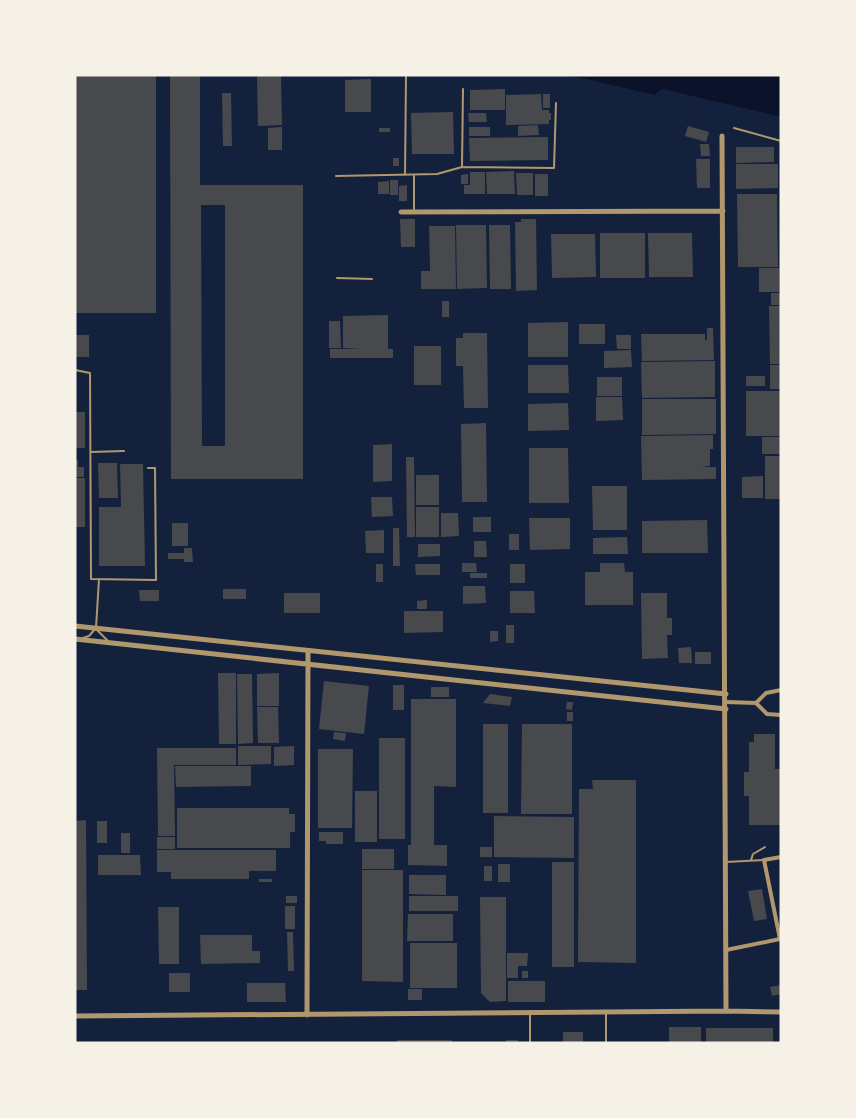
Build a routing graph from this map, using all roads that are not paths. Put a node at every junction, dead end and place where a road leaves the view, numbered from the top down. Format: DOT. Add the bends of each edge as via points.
graph roads {
  1 [pos="406,75"];
  2 [pos="463,89"];
  3 [pos="556,103"];
  4 [pos="734,128"];
  5 [pos="722,136"];
  6 [pos="781,141"];
  7 [pos="462,167"];
  8 [pos="405,175"];
  9 [pos="414,175"];
  10 [pos="336,176"];
  11 [pos="723,211"];
  12 [pos="401,212"];
  13 [pos="414,212"];
  14 [pos="337,278"];
  15 [pos="372,279"];
  16 [pos="75,370"];
  17 [pos="124,451"];
  18 [pos="91,452"];
  19 [pos="148,468"];
  20 [pos="99,579"];
  21 [pos="75,626"];
  22 [pos="96,628"];
  23 [pos="76,639"];
  24 [pos="113,644"];
  25 [pos="308,651"];
  26 [pos="307,666"];
  27 [pos="781,690"];
  28 [pos="726,694"];
  29 [pos="726,702"];
  30 [pos="756,703"];
  31 [pos="726,709"];
  32 [pos="781,716"];
  33 [pos="765,847"];
  34 [pos="781,856"];
  35 [pos="751,860"];
  36 [pos="764,860"];
  37 [pos="726,862"];
  38 [pos="780,939"];
  39 [pos="726,950"];
  40 [pos="726,1011"];
  41 [pos="606,1012"];
  42 [pos="781,1012"];
  43 [pos="530,1013"];
  44 [pos="307,1015"];
  45 [pos="75,1016"];
  46 [pos="530,1043"];
  47 [pos="606,1043"];
  1 -- 8 [label="lane"];
  2 -- 7 [label="lane"];
  3 -- 7 [label="lane" via="554,168"];
  4 -- 6 [label="lane"];
  5 -- 11 [label="street"];
  7 -- 9 [label="lane"];
  8 -- 9 [label="lane"];
  8 -- 10 [label="lane"];
  9 -- 13 [label="lane"];
  11 -- 13 [label="street"];
  11 -- 28 [label="street"];
  12 -- 13 [label="street"];
  14 -- 15 [label="lane"];
  16 -- 18 [label="lane" via="90,373"];
  17 -- 18 [label="lane"];
  18 -- 20 [label="lane" via="91,579"];
  19 -- 20 [label="lane" via="155,468 156,580"];
  20 -- 22 [label="lane"];
  21 -- 22 [label="street"];
  22 -- 23 [label="lane" via="89,636"];
  22 -- 24 [label="lane"];
  22 -- 25 [label="street"];
  23 -- 24 [label="street"];
  24 -- 26 [label="street"];
  25 -- 26 [label="street"];
  25 -- 28 [label="street"];
  26 -- 31 [label="street"];
  26 -- 44 [label="street"];
  27 -- 30 [label="street" via="766,693"];
  28 -- 29 [label="street"];
  29 -- 30 [label="street"];
  29 -- 31 [label="street"];
  30 -- 32 [label="street" via="767,714"];
  31 -- 37 [label="street"];
  33 -- 35 [label="lane" via="753,854"];
  34 -- 36 [label="street"];
  35 -- 36 [label="lane"];
  35 -- 37 [label="lane"];
  36 -- 38 [label="street"];
  37 -- 39 [label="street"];
  38 -- 39 [label="street"];
  39 -- 40 [label="street"];
  40 -- 41 [label="street"];
  40 -- 42 [label="street"];
  41 -- 43 [label="street"];
  41 -- 47 [label="lane"];
  43 -- 44 [label="street"];
  43 -- 46 [label="lane"];
  44 -- 45 [label="street"];
}
